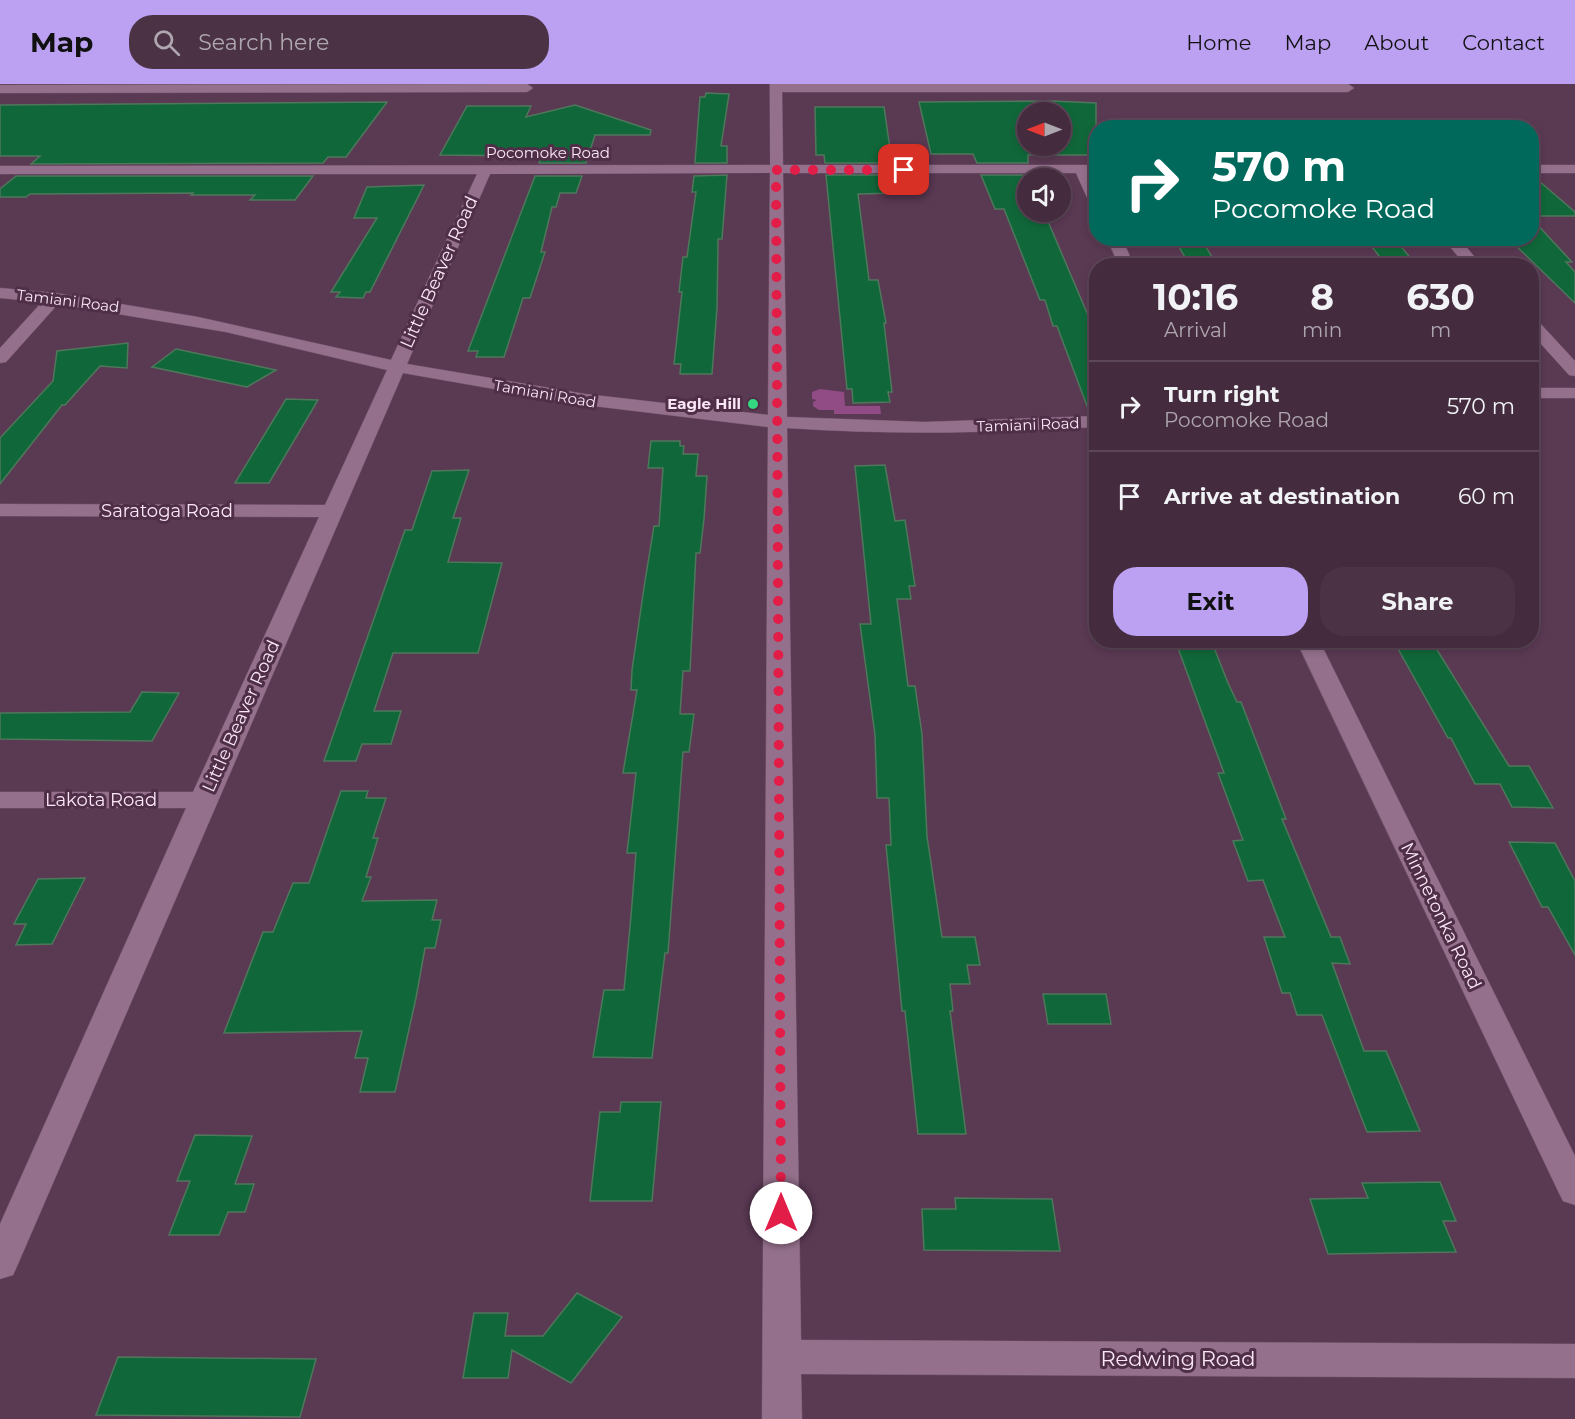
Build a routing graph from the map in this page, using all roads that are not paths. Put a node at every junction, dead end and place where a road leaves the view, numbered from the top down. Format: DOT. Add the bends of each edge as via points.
graph roads {
  1 [pos="776,86"];
  2 [pos="1348,87"];
  3 [pos="527,88"];
  4 [pos="0,89"];
  5 [pos="1081,169"];
  6 [pos="1089,169"];
  7 [pos="1539,169"];
  8 [pos="1575,169"];
  9 [pos="0,170"];
  10 [pos="485,170"];
  11 [pos="776,170"];
  12 [pos="1089,187"];
  13 [pos="1457,246"];
  14 [pos="1468,258"];
  15 [pos="0,293"];
  16 [pos="55,298"];
  17 [pos="1539,332"];
  18 [pos="0,358"];
  19 [pos="396,367"];
  20 [pos="1575,371"];
  21 [pos="1539,393"];
  22 [pos="1575,393"];
  23 [pos="1089,421"];
  24 [pos="778,423"];
  25 [pos="0,510"];
  26 [pos="334,511"];
  27 [pos="1312,648"];
  28 [pos="203,800"];
  29 [pos="0,801"];
  30 [pos="1575,1191"];
  31 [pos="0,1264"];
  32 [pos="781,1357"];
  33 [pos="1575,1361"];
  34 [pos="782,1419"];
  1 -- 2 [label="street"];
  1 -- 11 [label="street"];
  3 -- 4 [label="street"];
  5 -- 6 [label="street, Pocomoke Road"];
  5 -- 11 [label="street, Pocomoke Road"];
  5 -- 12 [label="street"];
  7 -- 8 [label="street"];
  9 -- 10 [label="street, Pocomoke Road"];
  10 -- 11 [label="street, Pocomoke Road"];
  10 -- 19 [label="street, Little Beaver Road"];
  11 -- 24 [label="street"];
  13 -- 14 [label="street"];
  15 -- 16 [label="street, Tamiani Road"];
  16 -- 18 [label="street"];
  16 -- 19 [label="street, Tamiani Road" via="157,314"];
  17 -- 20 [label="street"];
  19 -- 24 [label="street, Tamiani Road" via="622,406"];
  19 -- 26 [label="street, Little Beaver Road"];
  21 -- 22 [label="street"];
  23 -- 24 [label="street, Tamiani Road" via="987,427"];
  24 -- 32 [label="street"];
  25 -- 26 [label="street, Saratoga Road"];
  26 -- 28 [label="street, Little Beaver Road"];
  27 -- 30 [label="street, Minnetonka Road"];
  28 -- 29 [label="street, Lakota Road"];
  28 -- 31 [label="street, Little Beaver Road"];
  32 -- 33 [label="street, Redwing Road"];
  32 -- 34 [label="street"];
}
